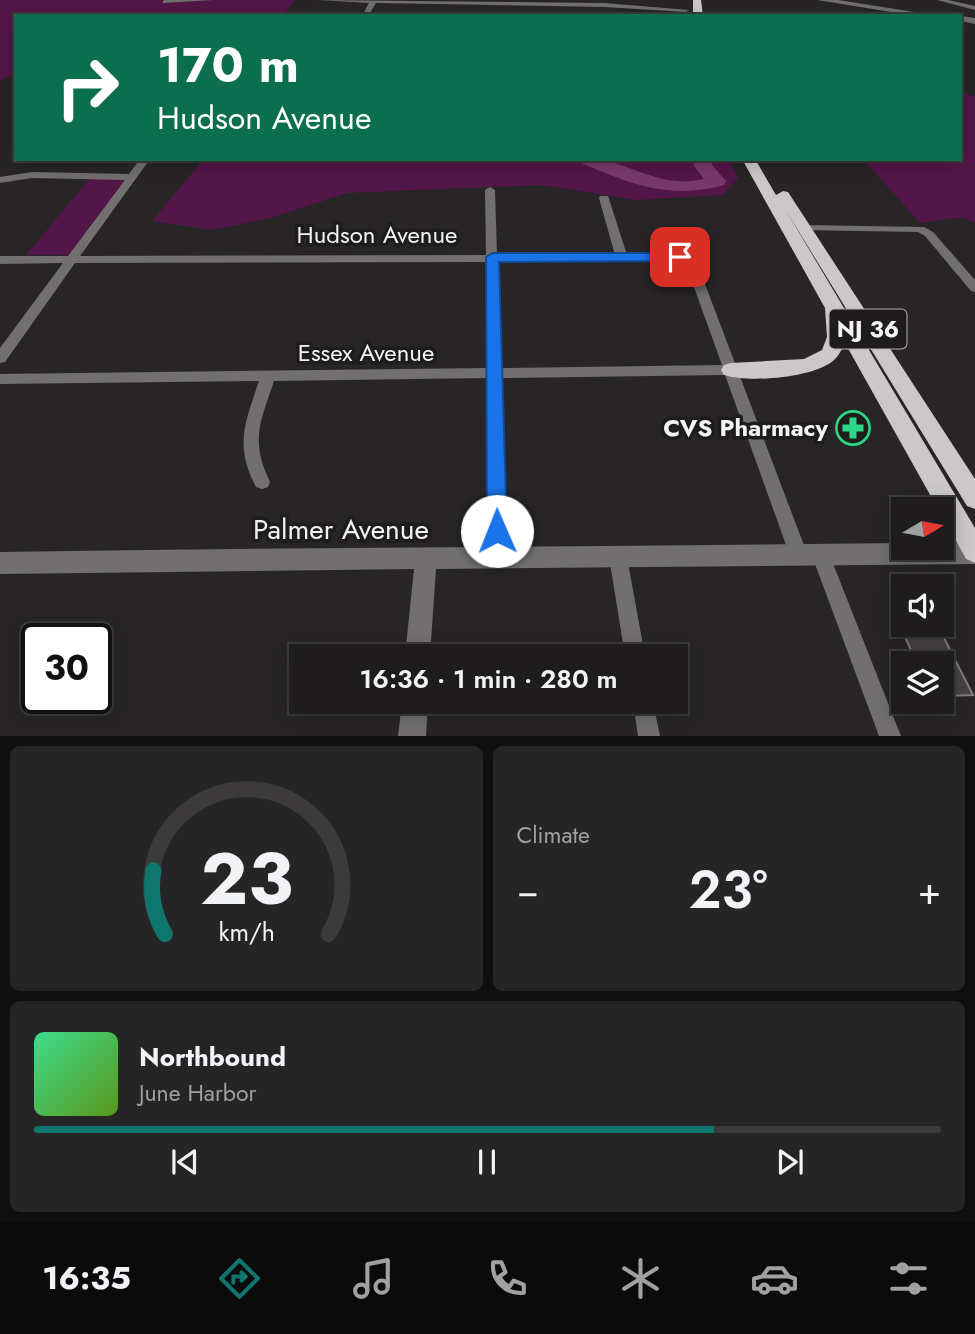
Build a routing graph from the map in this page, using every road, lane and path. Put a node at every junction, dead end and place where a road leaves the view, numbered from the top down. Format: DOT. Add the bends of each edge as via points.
graph roads {
  1 [pos="211,0"];
  2 [pos="321,0"];
  3 [pos="374,0"];
  4 [pos="821,0"];
  5 [pos="940,0"];
  6 [pos="164,2"];
  7 [pos="613,5"];
  8 [pos="686,8"];
  9 [pos="975,8"];
  10 [pos="611,14"];
  11 [pos="922,14"];
  12 [pos="144,161"];
  13 [pos="749,161"];
  14 [pos="763,161"];
  15 [pos="132,177"];
  16 [pos="0,180"];
  17 [pos="490,190"];
  18 [pos="604,198"];
  19 [pos="804,228"];
  20 [pos="493,257"];
  21 [pos="622,257"];
  22 [pos="0,260"];
  23 [pos="71,260"];
  24 [pos="975,288"];
  25 [pos="830,300"];
  26 [pos="0,358"];
  27 [pos="732,370"];
  28 [pos="494,375"];
  29 [pos="268,377"];
  30 [pos="0,379"];
  31 [pos="262,482"];
  32 [pos="975,499"];
  33 [pos="975,552"];
  34 [pos="810,556"];
  35 [pos="618,557"];
  36 [pos="426,558"];
  37 [pos="498,558"];
  38 [pos="0,562"];
  39 [pos="419,644"];
  40 [pos="633,644"];
  41 [pos="414,714"];
  42 [pos="645,714"];
  43 [pos="412,736"];
  44 [pos="649,736"];
  45 [pos="890,736"];
  1 -- 6 [label="street"];
  2 -- 3 [label="street"];
  3 -- 7 [label="street"];
  4 -- 11 [label="street"];
  5 -- 9 [label="street"];
  7 -- 8 [label="street"];
  7 -- 10 [label="street"];
  12 -- 15 [label="street"];
  13 -- 25 [label="highway, NJ 36"];
  14 -- 19 [label="highway, NJ 36"];
  15 -- 16 [label="street" via="32,175"];
  15 -- 23 [label="street"];
  17 -- 20 [label="street"];
  18 -- 21 [label="street"];
  19 -- 24 [label="street" via="920,229"];
  19 -- 32 [label="highway, NJ 36"];
  20 -- 21 [label="street, Hudson Avenue"];
  20 -- 23 [label="street, Hudson Avenue"];
  20 -- 28 [label="street"];
  21 -- 27 [label="street, Hudson Avenue" via="689,260"];
  22 -- 23 [label="street, Hudson Avenue"];
  23 -- 26 [label="street"];
  25 -- 27 [label="highway" via="836,341 823,359 796,368"];
  25 -- 33 [label="highway, NJ 36"];
  27 -- 28 [label="street, Essex Avenue"];
  27 -- 34 [label="street, Hudson Avenue"];
  28 -- 29 [label="street, Essex Avenue"];
  28 -- 37 [label="street"];
  29 -- 30 [label="street, Essex Avenue"];
  29 -- 31 [label="street" via="249,440 250,460"];
  33 -- 34 [label="street, Palmer Avenue"];
  34 -- 35 [label="street, Palmer Avenue"];
  34 -- 45 [label="street, Hudson Avenue"];
  35 -- 37 [label="street, Palmer Avenue"];
  35 -- 40 [label="street"];
  36 -- 37 [label="street, Palmer Avenue"];
  36 -- 38 [label="street, Palmer Avenue"];
  36 -- 39 [label="street"];
  41 -- 43 [label="street"];
  42 -- 44 [label="street"];
}
